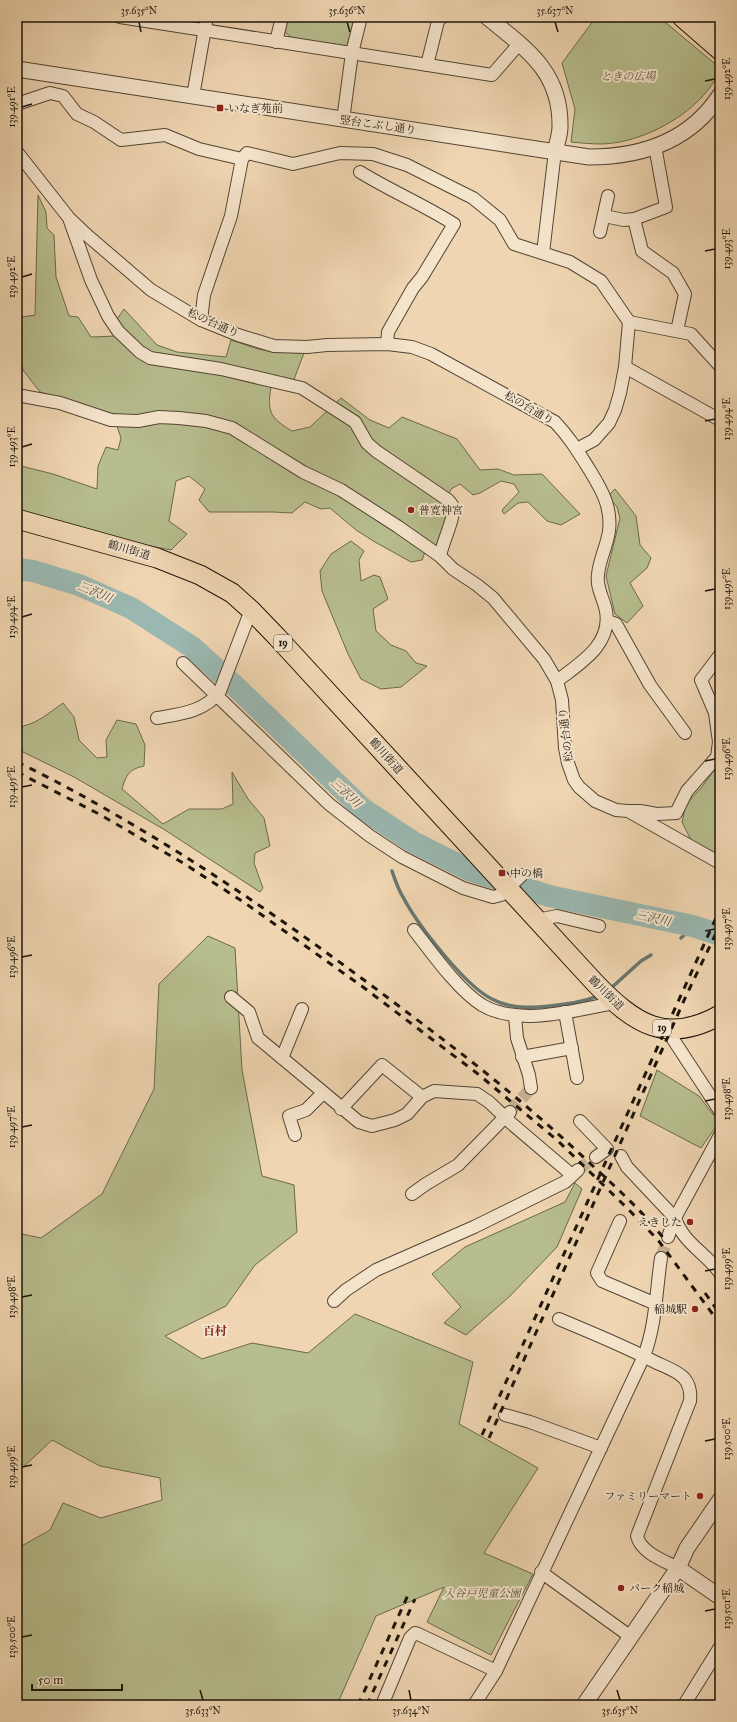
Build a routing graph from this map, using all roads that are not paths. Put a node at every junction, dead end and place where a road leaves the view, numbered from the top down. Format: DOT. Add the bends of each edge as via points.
graph roads {
  1 [pos="207,17"];
  2 [pos="282,17"];
  3 [pos="361,17"];
  4 [pos="442,17"];
  5 [pos="487,17"];
  6 [pos="682,17"];
  7 [pos="704,17"];
  8 [pos="128,18"];
  9 [pos="204,30"];
  10 [pos="720,35"];
  11 [pos="276,42"];
  12 [pos="519,44"];
  13 [pos="720,50"];
  14 [pos="352,53"];
  15 [pos="427,65"];
  16 [pos="17,69"];
  17 [pos="720,95"];
  18 [pos="193,96"];
  19 [pos="720,100"];
  20 [pos="17,104"];
  21 [pos="343,120"];
  22 [pos="694,125"];
  23 [pos="655,146"];
  24 [pos="555,151"];
  25 [pos="17,152"];
  26 [pos="242,159"];
  27 [pos="22,167"];
  28 [pos="360,172"];
  29 [pos="608,196"];
  30 [pos="604,216"];
  31 [pos="69,218"];
  32 [pos="634,218"];
  33 [pos="600,232"];
  34 [pos="543,253"];
  35 [pos="201,320"];
  36 [pos="630,322"];
  37 [pos="677,331"];
  38 [pos="387,344"];
  39 [pos="720,366"];
  40 [pos="625,367"];
  41 [pos="17,395"];
  42 [pos="720,420"];
  43 [pos="577,449"];
  44 [pos="17,519"];
  45 [pos="440,556"];
  46 [pos="251,610"];
  47 [pos="607,621"];
  48 [pos="720,655"];
  49 [pos="183,663"];
  50 [pos="557,681"];
  51 [pos="218,693"];
  52 [pos="157,718"];
  53 [pos="685,733"];
  54 [pos="628,811"];
  55 [pos="720,863"];
  56 [pos="513,884"];
  57 [pos="537,920"];
  58 [pos="599,926"];
  59 [pos="414,930"];
  60 [pos="231,997"];
  61 [pos="612,1000"];
  62 [pos="302,1009"];
  63 [pos="565,1012"];
  64 [pos="720,1015"];
  65 [pos="515,1016"];
  66 [pos="667,1030"];
  67 [pos="572,1048"];
  68 [pos="522,1057"];
  69 [pos="282,1058"];
  70 [pos="577,1078"];
  71 [pos="531,1088"];
  72 [pos="323,1093"];
  73 [pos="422,1097"];
  74 [pos="342,1109"];
  75 [pos="720,1111"];
  76 [pos="508,1114"];
  77 [pos="580,1121"];
  78 [pos="295,1135"];
  79 [pos="720,1135"];
  80 [pos="621,1156"];
  81 [pos="596,1157"];
  82 [pos="412,1194"];
  83 [pos="675,1218"];
  84 [pos="620,1220"];
  85 [pos="668,1237"];
  86 [pos="661,1258"];
  87 [pos="720,1273"];
  88 [pos="334,1301"];
  89 [pos="656,1304"];
  90 [pos="559,1319"];
  91 [pos="644,1356"];
  92 [pos="505,1415"];
  93 [pos="601,1448"];
  94 [pos="720,1500"];
  95 [pos="720,1518"];
  96 [pos="678,1568"];
  97 [pos="541,1572"];
  98 [pos="720,1597"];
  99 [pos="631,1637"];
  100 [pos="720,1647"];
  101 [pos="496,1671"];
  102 [pos="382,1705"];
  103 [pos="474,1705"];
  104 [pos="584,1705"];
  105 [pos="684,1705"];
  1 -- 9 [label="street"];
  2 -- 11 [label="street"];
  3 -- 14 [label="street"];
  4 -- 15 [label="street" via="438,21"];
  5 -- 12 [label="street"];
  6 -- 13 [label="main road"];
  7 -- 10 [label="main road"];
  8 -- 9 [label="street"];
  9 -- 11 [label="street"];
  9 -- 18 [label="street"];
  11 -- 14 [label="street"];
  12 -- 15 [label="street" via="492,75"];
  12 -- 24 [label="street" via="533,57 555,88 560,129"];
  14 -- 15 [label="street"];
  14 -- 21 [label="street"];
  16 -- 18 [label="street, 竪台こぶし通り"];
  17 -- 22 [label="street, 竪台こぶし通り"];
  18 -- 21 [label="street, 竪台こぶし通り"];
  19 -- 22 [label="street" via="705,118"];
  20 -- 26 [label="street" via="50,94 63,96 77,114 121,140 165,135 199,149"];
  21 -- 24 [label="street, 竪台こぶし通り"];
  22 -- 23 [label="street, 竪台こぶし通り"];
  23 -- 24 [label="street, 竪台こぶし通り" via="636,153 608,157 589,157"];
  23 -- 32 [label="street" via="666,207"];
  24 -- 34 [label="street"];
  25 -- 27 [label="street, 松の台通り"];
  26 -- 34 [label="street" via="247,153 293,164 340,153 373,154 407,165 473,198 500,220 514,244"];
  26 -- 35 [label="street" via="231,216 206,288"];
  27 -- 31 [label="street, 松の台通り"];
  28 -- 38 [label="street" via="454,224 388,332"];
  29 -- 30 [label="street"];
  30 -- 32 [label="street" via="624,220"];
  30 -- 33 [label="street"];
  31 -- 35 [label="street, 松の台通り" via="151,290"];
  31 -- 45 [label="street" via="91,280 108,316 130,344 150,358 221,369 302,388 322,399 355,422 376,451 448,500 453,508 453,517"];
  32 -- 37 [label="street" via="642,251 673,273 685,294"];
  34 -- 36 [label="street" via="570,262 600,281"];
  35 -- 38 [label="street, 松の台通り" via="274,346"];
  36 -- 37 [label="street"];
  36 -- 40 [label="street"];
  37 -- 39 [label="street" via="691,334"];
  38 -- 43 [label="street, 松の台通り" via="412,347 431,354 541,414 555,422"];
  40 -- 42 [label="street"];
  40 -- 43 [label="street" via="620,393 609,423 594,440"];
  41 -- 45 [label="street" via="60,403 111,420 178,418 206,421 232,428 281,459 341,490"];
  43 -- 47 [label="street, 松の台通り" via="600,487 608,509 609,532 597,582"];
  44 -- 46 [label="main road, 鶴川街道 / 19" via="157,558 200,575 232,593"];
  45 -- 50 [label="street" via="453,569 493,598 544,658"];
  46 -- 51 [label="street"];
  46 -- 56 [label="main road, 鶴川街道 / 19" via="486,865"];
  47 -- 50 [label="street, 松の台通り" via="605,631 591,656"];
  47 -- 53 [label="street" via="616,624 650,685"];
  48 -- 54 [label="street" via="701,680 715,713 719,742 717,757 687,791 676,813"];
  49 -- 51 [label="street"];
  50 -- 54 [label="street, 松の台通り" via="562,700 565,748 574,780 595,801 616,810"];
  51 -- 52 [label="street" via="206,705"];
  51 -- 56 [label="street" via="329,804 402,857 463,888 493,897"];
  54 -- 55 [label="street, 松の台通り"];
  56 -- 57 [label="main road, 鶴川街道 / 19" via="523,905"];
  57 -- 58 [label="street" via="557,916"];
  57 -- 61 [label="main road, 鶴川街道 / 19"];
  59 -- 65 [label="street" via="473,998 483,1006"];
  60 -- 69 [label="street" via="249,1012 258,1038"];
  61 -- 63 [label="street"];
  61 -- 66 [label="main road, 鶴川街道 / 19" via="638,1020"];
  62 -- 69 [label="street"];
  63 -- 65 [label="street"];
  63 -- 67 [label="street"];
  64 -- 66 [label="main road, 鶴川街道 / 19" via="690,1028"];
  65 -- 68 [label="street"];
  66 -- 75 [label="street"];
  67 -- 68 [label="street"];
  67 -- 70 [label="street"];
  68 -- 71 [label="street"];
  69 -- 72 [label="street"];
  72 -- 74 [label="street"];
  72 -- 78 [label="street" via="306,1110 289,1116"];
  73 -- 74 [label="street" via="407,1114 372,1126 359,1122"];
  73 -- 74 [label="street" via="382,1065"];
  73 -- 76 [label="street" via="434,1091 476,1094"];
  76 -- 82 [label="street" via="458,1166"];
  76 -- 88 [label="street" via="575,1172 565,1182 474,1228 376,1270"];
  77 -- 81 [label="street" via="607,1149"];
  79 -- 83 [label="street"];
  80 -- 83 [label="street" via="627,1167"];
  83 -- 85 [label="street"];
  83 -- 87 [label="street" via="692,1246"];
  84 -- 89 [label="street" via="597,1273 602,1281"];
  86 -- 89 [label="street"];
  89 -- 91 [label="street" via="649,1345"];
  90 -- 91 [label="street"];
  91 -- 93 [label="street"];
  91 -- 96 [label="street" via="678,1373 689,1386 691,1393 637,1536 644,1548"];
  92 -- 93 [label="street"];
  93 -- 97 [label="street"];
  94 -- 96 [label="street" via="687,1548"];
  95 -- 96 [label="street" via="695,1553"];
  96 -- 98 [label="street"];
  96 -- 99 [label="street"];
  97 -- 99 [label="street"];
  97 -- 101 [label="street"];
  99 -- 104 [label="street"];
  100 -- 105 [label="street"];
  101 -- 102 [label="street" via="415,1634 410,1638"];
  101 -- 103 [label="street"];
}
